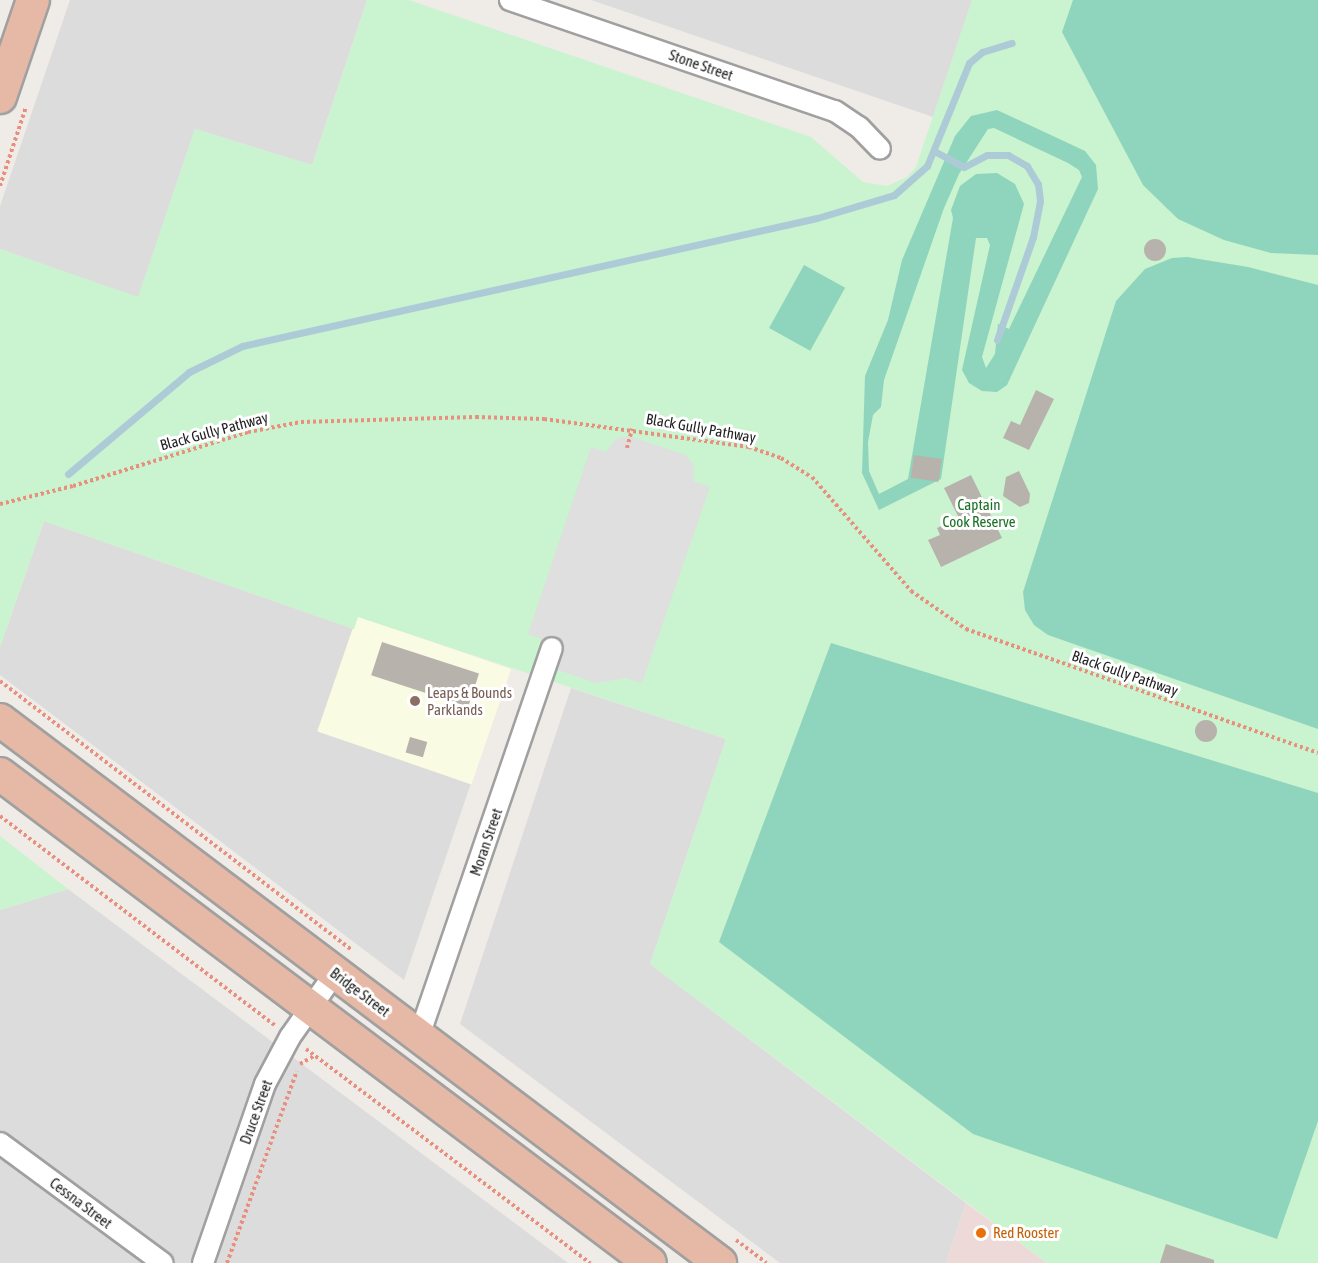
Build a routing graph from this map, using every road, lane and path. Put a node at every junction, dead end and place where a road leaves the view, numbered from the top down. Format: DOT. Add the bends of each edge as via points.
graph roads {
  1 [pos="33,0"];
  2 [pos="510,0"];
  3 [pos="0,98"];
  4 [pos="880,149"];
  5 [pos="632,429"];
  6 [pos="627,448"];
  7 [pos="0,504"];
  8 [pos="552,648"];
  9 [pos="0,681"];
  10 [pos="0,720"];
  11 [pos="1318,753"];
  12 [pos="0,774"];
  13 [pos="362,957"];
  14 [pos="335,973"];
  15 [pos="309,1009"];
  16 [pos="419,1036"];
  17 [pos="315,1055"];
  18 [pos="0,1143"];
  19 [pos="725,1249"];
  20 [pos="163,1263"];
  21 [pos="202,1263"];
  22 [pos="227,1263"];
  23 [pos="650,1263"];
  24 [pos="766,1263"];
  1 -- 3 [label="highway"];
  2 -- 4 [label="street, Stone Street" via="835,111 859,127"];
  5 -- 6 [label="path"];
  5 -- 7 [label="path, Black Gully Pathway" via="512,417 302,422 248,432 73,486"];
  5 -- 11 [label="path, Black Gully Pathway" via="749,447 796,466 826,490 911,591 966,629"];
  8 -- 16 [label="street, Moran Street"];
  9 -- 13 [label="path"];
  10 -- 14 [label="highway, Bridge Street"];
  12 -- 15 [label="highway"];
  14 -- 15 [label="street, Druce Street"];
  14 -- 16 [label="highway, Bridge Street"];
  15 -- 21 [label="street, Druce Street" via="265,1084"];
  15 -- 23 [label="highway"];
  16 -- 19 [label="highway, Bridge Street"];
  17 -- 22 [label="path" via="299,1065"];
  18 -- 20 [label="street, Cessna Street"];
  19 -- 24 [label="path"];
}
